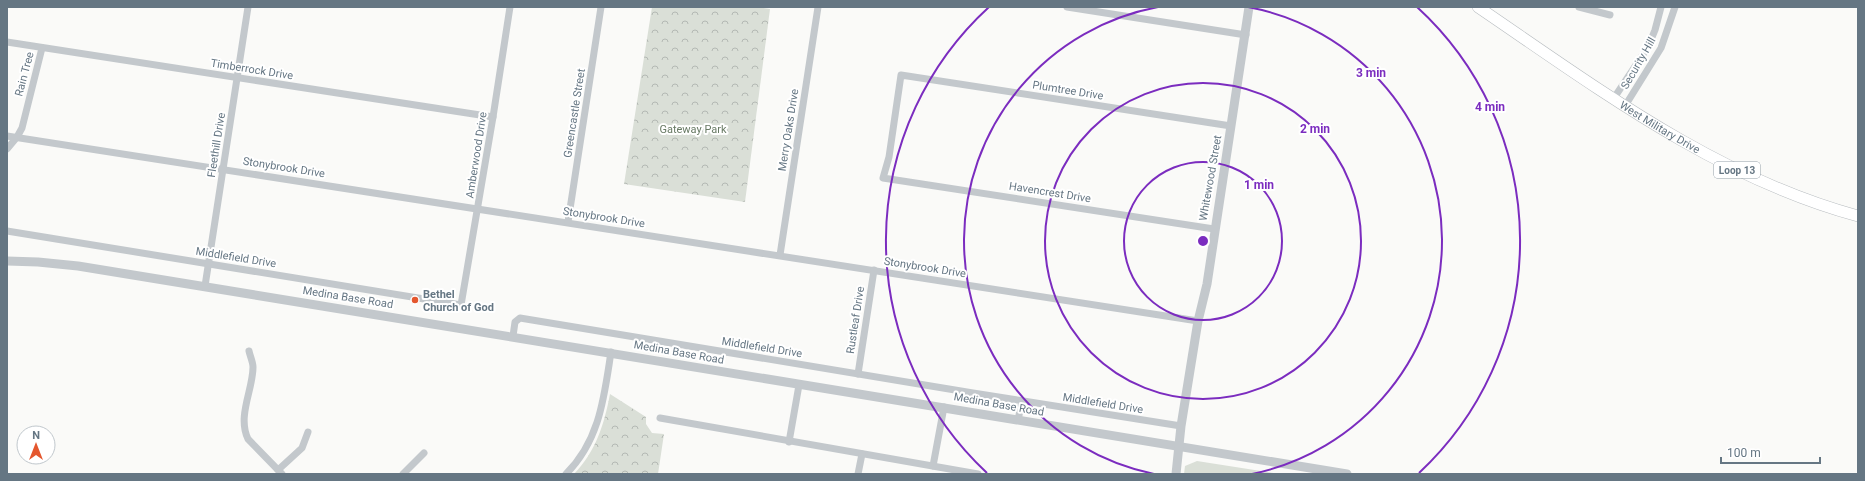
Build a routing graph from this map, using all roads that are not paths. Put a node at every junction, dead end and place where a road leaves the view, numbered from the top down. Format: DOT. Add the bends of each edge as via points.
graph roads {
  1 [pos="248,7"];
  2 [pos="510,7"];
  3 [pos="601,7"];
  4 [pos="818,7"];
  5 [pos="1067,7"];
  6 [pos="1249,7"];
  7 [pos="1478,7"];
  8 [pos="1579,7"];
  9 [pos="1661,7"];
  10 [pos="1675,7"];
  11 [pos="1610,16"];
  12 [pos="1246,35"];
  13 [pos="7,42"];
  14 [pos="42,48"];
  15 [pos="237,78"];
  16 [pos="1614,98"];
  17 [pos="1625,106"];
  18 [pos="493,117"];
  19 [pos="1231,126"];
  20 [pos="7,136"];
  21 [pos="17,137"];
  22 [pos="7,148"];
  23 [pos="223,169"];
  24 [pos="884,178"];
  25 [pos="478,208"];
  26 [pos="1858,216"];
  27 [pos="568,222"];
  28 [pos="1214,229"];
  29 [pos="7,231"];
  30 [pos="780,256"];
  31 [pos="7,261"];
  32 [pos="208,264"];
  33 [pos="874,270"];
  34 [pos="205,286"];
  35 [pos="461,305"];
  36 [pos="1198,321"];
  37 [pos="512,336"];
  38 [pos="249,351"];
  39 [pos="611,352"];
  40 [pos="858,374"];
  41 [pos="799,385"];
  42 [pos="1022,401"];
  43 [pos="944,407"];
  44 [pos="660,418"];
  45 [pos="1018,420"];
  46 [pos="1181,426"];
  47 [pos="308,432"];
  48 [pos="789,442"];
  49 [pos="1178,447"];
  50 [pos="424,453"];
  51 [pos="862,454"];
  52 [pos="933,466"];
  53 [pos="280,472"];
  54 [pos="403,474"];
  55 [pos="566,474"];
  56 [pos="858,474"];
  57 [pos="978,474"];
  58 [pos="1176,474"];
  59 [pos="1347,474"];
  1 -- 15 [label="street, Fleethill Drive"];
  2 -- 18 [label="street, Amberwood Drive"];
  3 -- 27 [label="street, Greencastle Street"];
  4 -- 30 [label="street, Merry Oaks Drive"];
  5 -- 12 [label="street"];
  6 -- 12 [label="street, Whitewood Street"];
  7 -- 16 [label="main road, West Military Drive / Loop 13"];
  8 -- 11 [label="street"];
  9 -- 16 [label="street, Security Hill" via="1648,47"];
  10 -- 17 [label="street, Security Hill" via="1661,48"];
  12 -- 19 [label="street, Whitewood Street"];
  13 -- 14 [label="street, Timberrock Drive"];
  14 -- 15 [label="street, Timberrock Drive"];
  14 -- 21 [label="street, Rain Tree" via="22,128"];
  15 -- 18 [label="street, Timberrock Drive"];
  15 -- 23 [label="street, Fleethill Drive"];
  16 -- 17 [label="main road, West Military Drive / Loop 13"];
  17 -- 26 [label="main road, West Military Drive / Loop 13" via="1686,144 1745,174"];
  18 -- 25 [label="street, Amberwood Drive"];
  19 -- 24 [label="street, Plumtree Drive" via="901,74"];
  19 -- 28 [label="street, Whitewood Street"];
  20 -- 21 [label="street, Stonybrook Drive"];
  21 -- 22 [label="street, Rain Tree"];
  21 -- 23 [label="street, Stonybrook Drive"];
  23 -- 25 [label="street, Stonybrook Drive"];
  23 -- 32 [label="street, Fleethill Drive"];
  24 -- 28 [label="street, Havencrest Drive"];
  25 -- 27 [label="street, Stonybrook Drive"];
  25 -- 35 [label="street, Amberwood Drive"];
  27 -- 30 [label="street, Stonybrook Drive"];
  28 -- 36 [label="street, Whitewood Street"];
  29 -- 32 [label="street, Middlefield Drive"];
  30 -- 33 [label="street, Stonybrook Drive"];
  31 -- 34 [label="street, Medina Base Road" via="78,266"];
  32 -- 34 [label="street, Fleethill Drive"];
  32 -- 35 [label="street, Middlefield Drive"];
  33 -- 36 [label="street, Stonybrook Drive"];
  33 -- 40 [label="street, Rustleaf Drive"];
  34 -- 37 [label="street, Medina Base Road"];
  36 -- 46 [label="street, Whitewood Street"];
  37 -- 39 [label="street, Medina Base Road"];
  37 -- 40 [label="street, Middlefield Drive" via="515,322 520,318"];
  38 -- 53 [label="street" via="253,366 245,414 245,432 248,439"];
  39 -- 41 [label="street, Medina Base Road"];
  39 -- 55 [label="street" via="603,401 593,436 576,464"];
  40 -- 42 [label="street, Middlefield Drive"];
  41 -- 43 [label="street, Medina Base Road"];
  41 -- 48 [label="street"];
  42 -- 45 [label="street"];
  42 -- 46 [label="street, Middlefield Drive"];
  43 -- 45 [label="street, Medina Base Road"];
  43 -- 52 [label="street"];
  44 -- 48 [label="street"];
  45 -- 49 [label="street, Medina Base Road"];
  46 -- 49 [label="street, Whitewood Street"];
  47 -- 53 [label="street" via="302,448"];
  48 -- 51 [label="street"];
  49 -- 58 [label="street, Whitewood Street"];
  49 -- 59 [label="street, Medina Base Road"];
  50 -- 54 [label="street"];
  51 -- 52 [label="street"];
  51 -- 56 [label="street"];
  52 -- 57 [label="street"];
}
